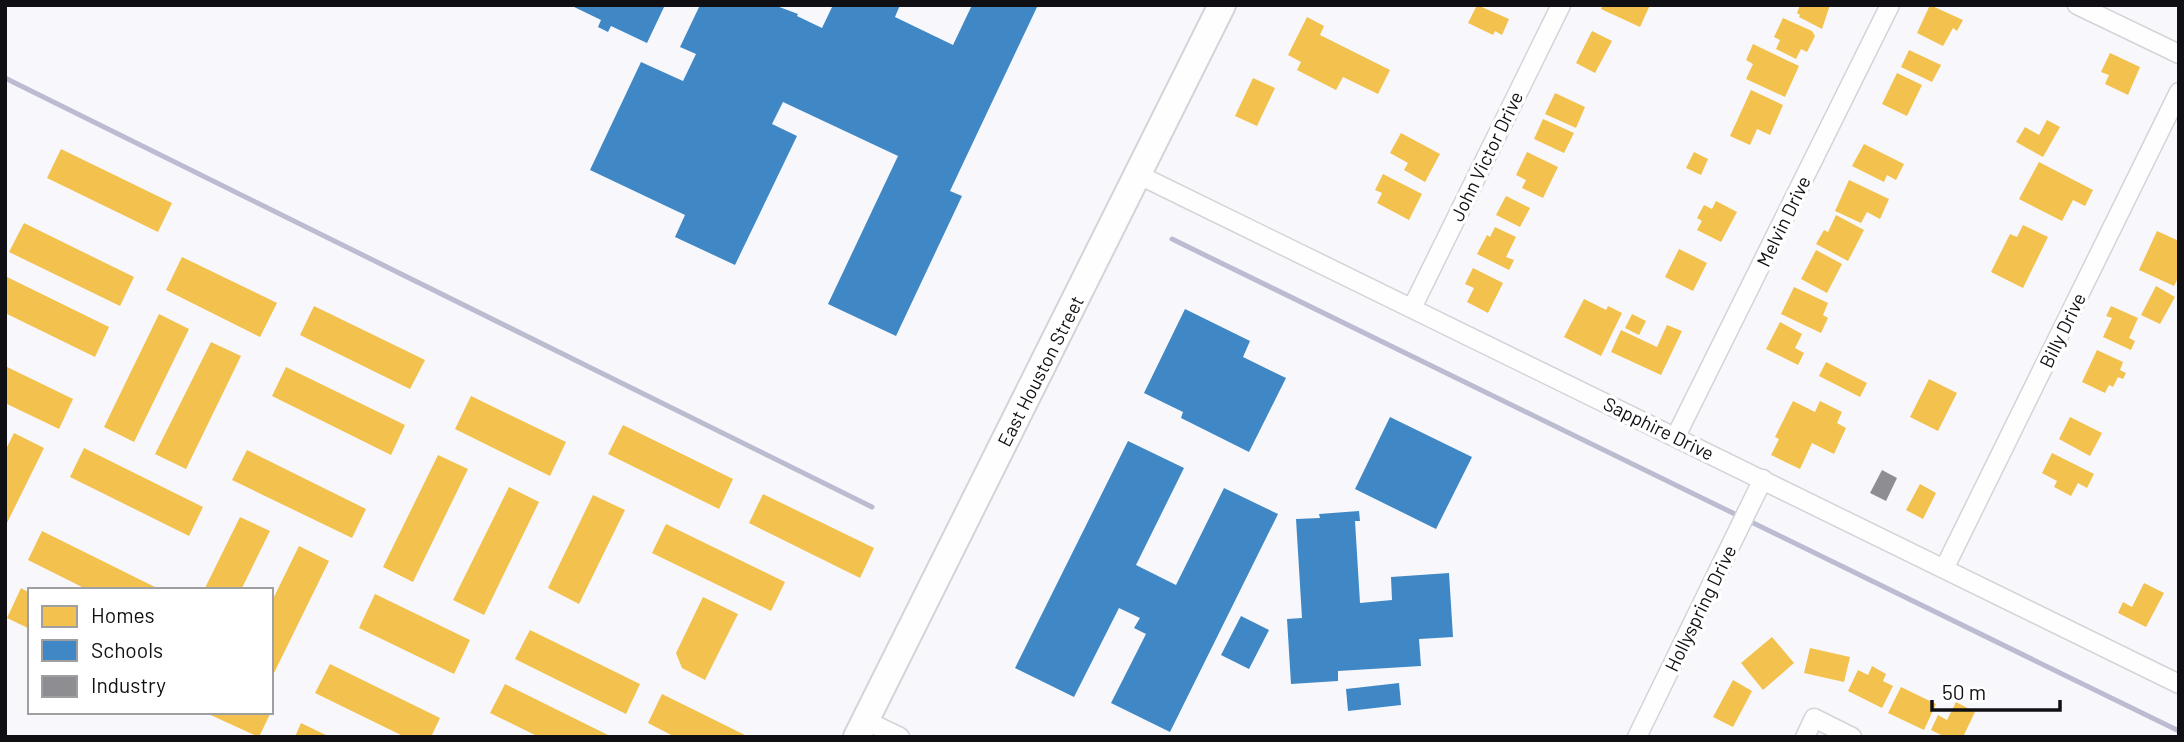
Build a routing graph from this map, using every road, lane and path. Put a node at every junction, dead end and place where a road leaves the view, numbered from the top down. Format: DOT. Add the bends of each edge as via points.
graph roads {
  1 [pos="1222,5"];
  2 [pos="1561,5"];
  3 [pos="1890,5"];
  4 [pos="2077,5"];
  5 [pos="2179,54"];
  6 [pos="2179,92"];
  7 [pos="1139,175"];
  8 [pos="1412,308"];
  9 [pos="1676,436"];
  10 [pos="1763,479"];
  11 [pos="1945,567"];
  12 [pos="2179,684"];
  13 [pos="861,728"];
  14 [pos="900,737"];
  15 [pos="1637,737"];
  16 [pos="1805,737"];
  17 [pos="1852,737"];
  1 -- 7 [label="main road, East Houston Street"];
  2 -- 8 [label="street, John Victor Drive"];
  3 -- 9 [label="street, Melvin Drive"];
  4 -- 5 [label="street"];
  6 -- 11 [label="street, Billy Drive"];
  7 -- 8 [label="street, Sapphire Drive"];
  7 -- 13 [label="main road, East Houston Street"];
  8 -- 9 [label="street, Sapphire Drive"];
  9 -- 10 [label="street, Sapphire Drive"];
  10 -- 11 [label="street, Sapphire Drive"];
  10 -- 15 [label="street, Hollyspring Drive"];
  11 -- 12 [label="street, Sapphire Drive"];
  13 -- 14 [label="street"];
  16 -- 17 [label="street" via="1814,718"];
}
